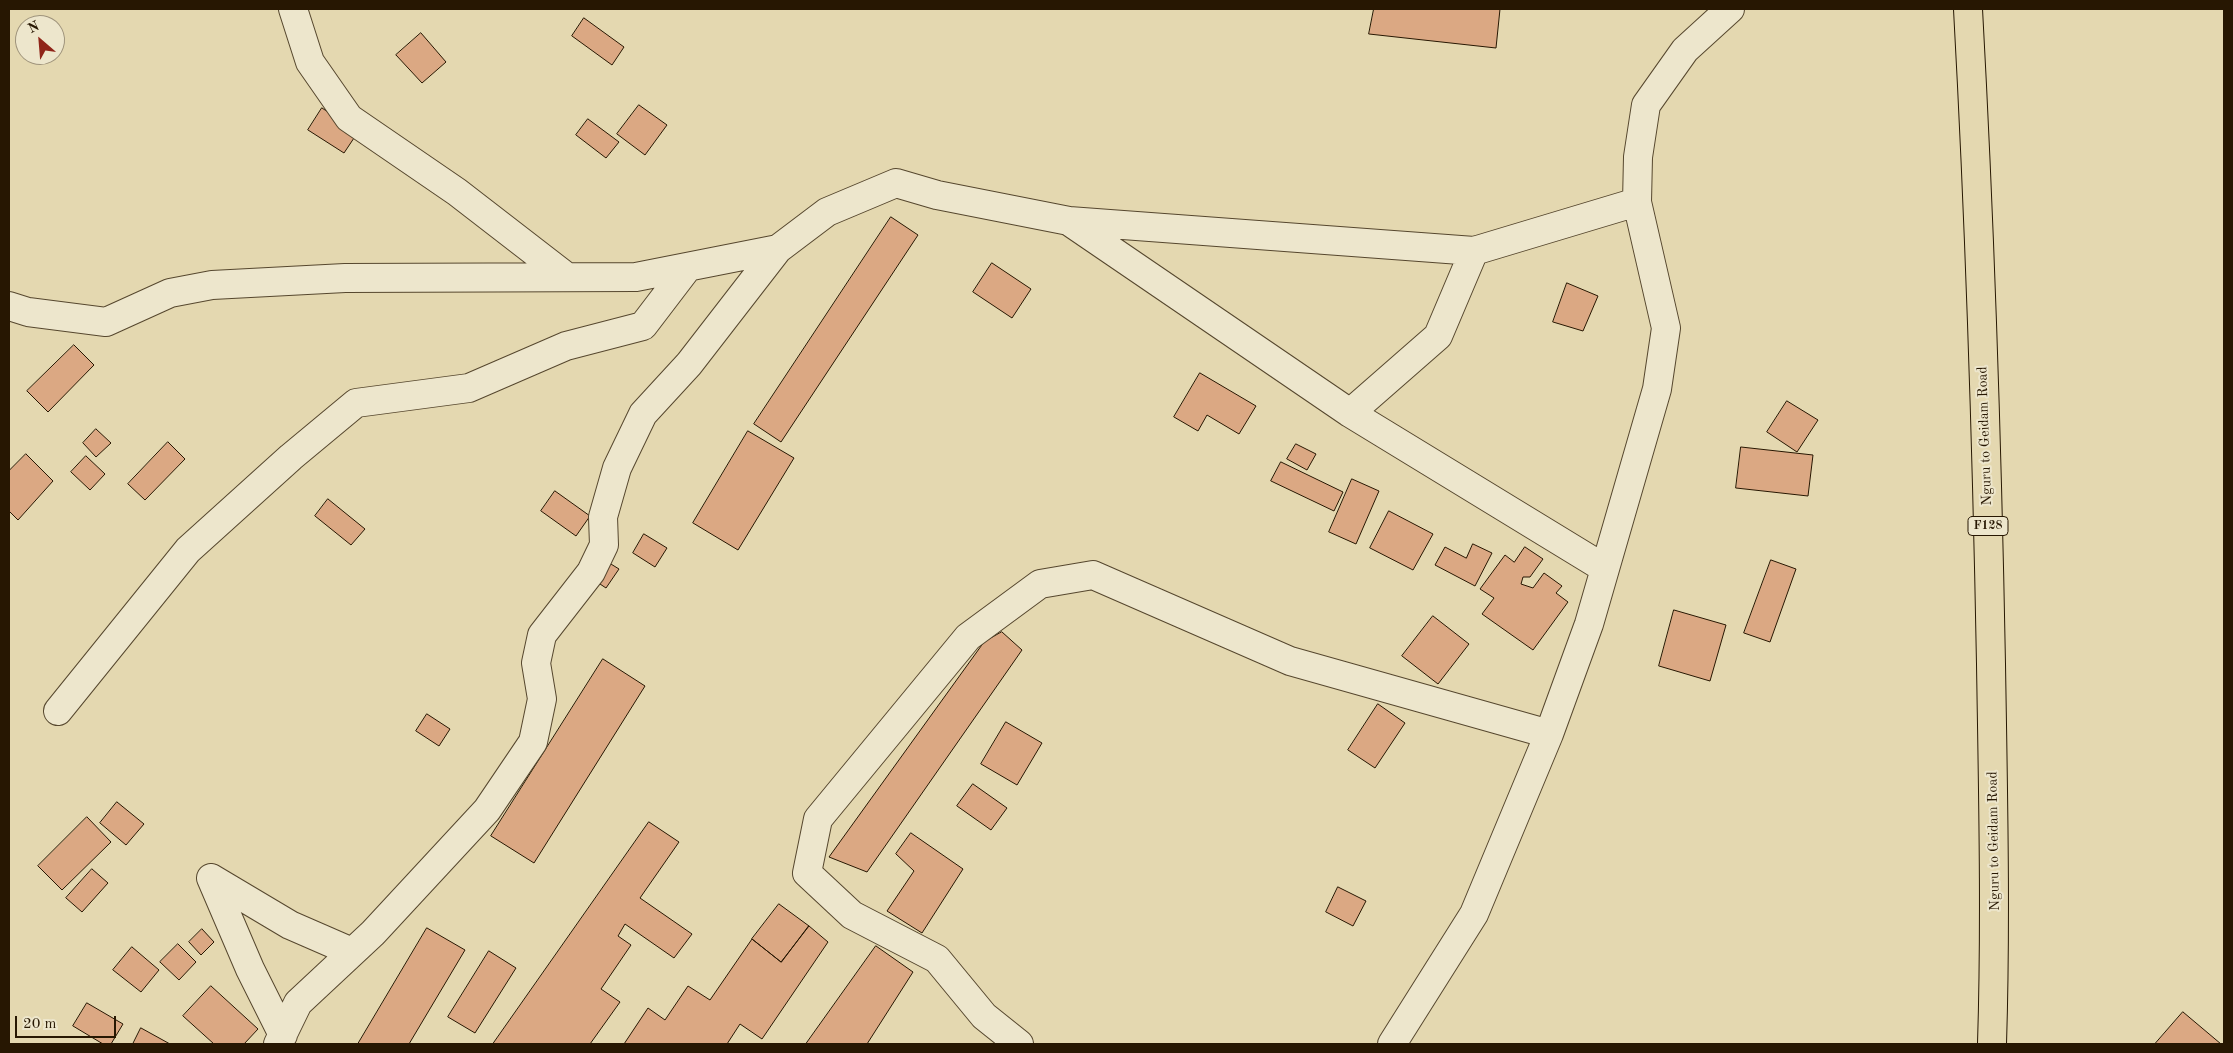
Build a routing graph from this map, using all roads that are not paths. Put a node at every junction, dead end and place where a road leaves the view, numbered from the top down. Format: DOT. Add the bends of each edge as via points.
graph roads {
  1 [pos="294,9"];
  2 [pos="1730,9"];
  3 [pos="1968,9"];
  4 [pos="1637,202"];
  5 [pos="1069,221"];
  6 [pos="778,249"];
  7 [pos="1474,251"];
  8 [pos="688,267"];
  9 [pos="567,277"];
  10 [pos="9,306"];
  11 [pos="1350,413"];
  12 [pos="1604,568"];
  13 [pos="58,711"];
  14 [pos="1549,734"];
  15 [pos="352,952"];
  16 [pos="280,1039"];
  17 [pos="1019,1044"];
  18 [pos="1392,1044"];
  19 [pos="1992,1044"];
  1 -- 9 [label="street" via="310,62 349,118 457,192"];
  2 -- 4 [label="street" via="1685,50 1646,105 1638,157"];
  3 -- 19 [label="main road, Nguru to Geidam Road / F128" via="1977,166 1990,576 1996,938"];
  4 -- 7 [label="street"];
  4 -- 12 [label="street" via="1666,328 1657,389"];
  5 -- 6 [label="street" via="937,195 896,183 827,212"];
  5 -- 7 [label="street"];
  5 -- 11 [label="street"];
  6 -- 8 [label="street"];
  6 -- 15 [label="street" via="689,364 643,414 617,468 603,517 604,545 591,572 542,635 536,663 542,699 533,742 487,810"];
  7 -- 11 [label="street" via="1438,336"];
  8 -- 9 [label="street" via="636,277"];
  8 -- 13 [label="street" via="643,326 566,346 469,388 356,403 188,550"];
  9 -- 10 [label="street" via="345,278 212,285 170,293 106,322 28,312"];
  11 -- 12 [label="street"];
  12 -- 14 [label="street"];
  14 -- 17 [label="street" via="1290,661 1093,575 1040,584 968,637 818,819 807,873 852,915 937,960 984,1016"];
  14 -- 18 [label="street" via="1474,914"];
  15 -- 16 [label="street" via="298,1003"];
  15 -- 16 [label="street" via="290,925 211,878"];
}
